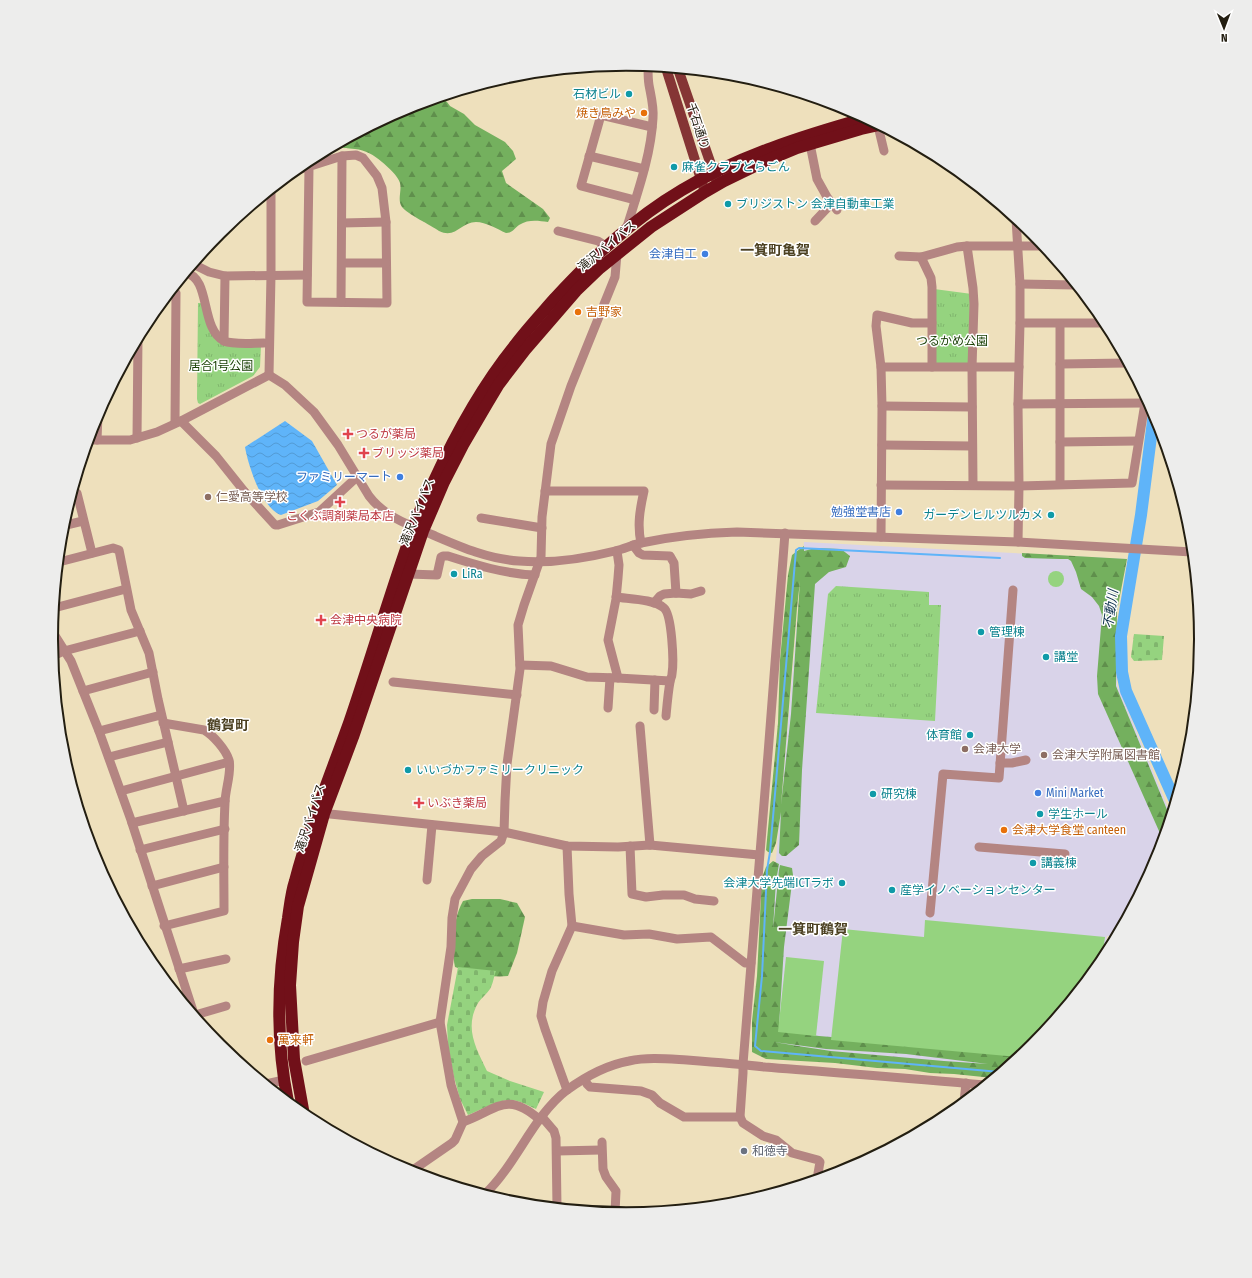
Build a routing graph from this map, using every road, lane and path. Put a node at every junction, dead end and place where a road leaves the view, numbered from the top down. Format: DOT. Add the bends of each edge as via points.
graph roads {
  1 [pos="648,72"];
  2 [pos="667,72"];
  3 [pos="680,74"];
  4 [pos="857,121"];
  5 [pos="652,127"];
  6 [pos="871,127"];
  7 [pos="879,131"];
  8 [pos="810,144"];
  9 [pos="884,151"];
  10 [pos="342,156"];
  11 [pos="589,156"];
  12 [pos="309,168"];
  13 [pos="644,169"];
  14 [pos="701,179"];
  15 [pos="716,179"];
  16 [pos="705,192"];
  17 [pos="271,195"];
  18 [pos="635,200"];
  19 [pos="815,221"];
  20 [pos="386,222"];
  21 [pos="342,223"];
  22 [pos="1017,226"];
  23 [pos="626,230"];
  24 [pos="558,231"];
  25 [pos="606,246"];
  26 [pos="967,246"];
  27 [pos="1037,246"];
  28 [pos="1018,247"];
  29 [pos="617,254"];
  30 [pos="899,256"];
  31 [pos="921,257"];
  32 [pos="386,263"];
  33 [pos="342,264"];
  34 [pos="197,266"];
  35 [pos="191,274"];
  36 [pos="271,275"];
  37 [pos="307,275"];
  38 [pos="225,276"];
  39 [pos="1020,284"];
  40 [pos="1070,284"];
  41 [pos="174,294"];
  42 [pos="341,302"];
  43 [pos="1098,322"];
  44 [pos="932,323"];
  45 [pos="1020,323"];
  46 [pos="1060,324"];
  47 [pos="224,341"];
  48 [pos="264,343"];
  49 [pos="138,349"];
  50 [pos="1122,363"];
  51 [pos="1060,364"];
  52 [pos="1019,366"];
  53 [pos="881,367"];
  54 [pos="932,367"];
  55 [pos="972,367"];
  56 [pos="269,375"];
  57 [pos="1141,400"];
  58 [pos="1018,404"];
  59 [pos="1060,404"];
  60 [pos="882,406"];
  61 [pos="972,407"];
  62 [pos="1144,407"];
  63 [pos="178,422"];
  64 [pos="137,438"];
  65 [pos="94,440"];
  66 [pos="1138,441"];
  67 [pos="1060,442"];
  68 [pos="882,445"];
  69 [pos="972,446"];
  70 [pos="357,477"];
  71 [pos="1060,484"];
  72 [pos="881,485"];
  73 [pos="973,485"];
  74 [pos="1019,486"];
  75 [pos="545,491"];
  76 [pos="77,493"];
  77 [pos="480,518"];
  78 [pos="83,521"];
  79 [pos="70,524"];
  80 [pos="542,528"];
  81 [pos="418,529"];
  82 [pos="785,533"];
  83 [pos="882,537"];
  84 [pos="1018,542"];
  85 [pos="637,544"];
  86 [pos="617,551"];
  87 [pos="1187,552"];
  88 [pos="92,553"];
  89 [pos="64,561"];
  90 [pos="540,562"];
  91 [pos="409,574"];
  92 [pos="535,574"];
  93 [pos="126,589"];
  94 [pos="701,590"];
  95 [pos="1013,590"];
  96 [pos="676,593"];
  97 [pos="616,597"];
  98 [pos="654,603"];
  99 [pos="59,607"];
  100 [pos="140,631"];
  101 [pos="58,641"];
  102 [pos="64,650"];
  103 [pos="58,653"];
  104 [pos="520,664"];
  105 [pos="153,672"];
  106 [pos="614,678"];
  107 [pos="655,680"];
  108 [pos="670,681"];
  109 [pos="393,682"];
  110 [pos="83,691"];
  111 [pos="517,695"];
  112 [pos="608,708"];
  113 [pos="654,710"];
  114 [pos="666,716"];
  115 [pos="162,719"];
  116 [pos="640,726"];
  117 [pos="100,731"];
  118 [pos="168,742"];
  119 [pos="109,757"];
  120 [pos="1026,760"];
  121 [pos="229,762"];
  122 [pos="1000,763"];
  123 [pos="176,776"];
  124 [pos="121,791"];
  125 [pos="225,801"];
  126 [pos="184,811"];
  127 [pos="320,812"];
  128 [pos="132,823"];
  129 [pos="432,824"];
  130 [pos="225,829"];
  131 [pos="504,832"];
  132 [pos="650,845"];
  133 [pos="567,846"];
  134 [pos="630,846"];
  135 [pos="979,847"];
  136 [pos="140,850"];
  137 [pos="1065,854"];
  138 [pos="760,855"];
  139 [pos="224,867"];
  140 [pos="427,880"];
  141 [pos="152,886"];
  142 [pos="714,901"];
  143 [pos="930,913"];
  144 [pos="164,926"];
  145 [pos="572,926"];
  146 [pos="226,959"];
  147 [pos="751,963"];
  148 [pos="179,969"];
  149 [pos="183,994"];
  150 [pos="226,1006"];
  151 [pos="199,1014"];
  152 [pos="440,1022"];
  153 [pos="306,1061"];
  154 [pos="743,1064"];
  155 [pos="585,1079"];
  156 [pos="284,1080"];
  157 [pos="271,1083"];
  158 [pos="966,1083"];
  159 [pos="979,1084"];
  160 [pos="567,1090"];
  161 [pos="287,1095"];
  162 [pos="965,1095"];
  163 [pos="302,1106"];
  164 [pos="740,1117"];
  165 [pos="541,1118"];
  166 [pos="463,1122"];
  167 [pos="557,1151"];
  168 [pos="417,1167"];
  169 [pos="818,1174"];
  170 [pos="488,1190"];
  171 [pos="557,1203"];
  172 [pos="616,1207"];
  1 -- 5 [label="street" via="653,107"];
  2 -- 14 [label="main road, 千石通り"];
  3 -- 15 [label="main road, 千石通り"];
  4 -- 15 [label="highway, 滝沢バイパス" via="747,156"];
  5 -- 11 [label="street" via="601,115"];
  5 -- 13 [label="street"];
  6 -- 8 [label="highway, 滝沢バイパス"];
  7 -- 9 [label="street"];
  8 -- 15 [label="highway, 滝沢バイパス"];
  8 -- 19 [label="street" via="817,179 834,207"];
  10 -- 12 [label="street"];
  10 -- 20 [label="street" via="356,155 362,158 377,176 382,188"];
  10 -- 21 [label="street"];
  11 -- 13 [label="street"];
  11 -- 18 [label="street" via="581,186"];
  12 -- 37 [label="street"];
  13 -- 18 [label="street"];
  14 -- 15 [label="highway, 滝沢バイパス"];
  14 -- 16 [label="main road, 千石通り"];
  14 -- 23 [label="highway, 滝沢バイパス" via="651,210"];
  15 -- 16 [label="highway, 滝沢バイパス"];
  16 -- 29 [label="highway, 滝沢バイパス" via="651,227"];
  17 -- 36 [label="street"];
  18 -- 23 [label="street"];
  20 -- 21 [label="street"];
  20 -- 32 [label="street"];
  21 -- 33 [label="street"];
  22 -- 28 [label="street"];
  23 -- 25 [label="highway, 滝沢バイパス"];
  24 -- 25 [label="street" via="598,241"];
  25 -- 81 [label="highway, 滝沢バイパス" via="567,285 515,344 502,363 452,441"];
  26 -- 28 [label="street"];
  26 -- 31 [label="street"];
  26 -- 55 [label="street" via="973,288"];
  27 -- 28 [label="street"];
  28 -- 39 [label="street"];
  29 -- 75 [label="street" via="615,277 571,386 551,444"];
  29 -- 81 [label="highway, 滝沢バイパス" via="572,296 499,384"];
  30 -- 31 [label="street"];
  31 -- 44 [label="street" via="931,278"];
  32 -- 33 [label="street"];
  32 -- 42 [label="street" via="387,303"];
  33 -- 42 [label="street"];
  34 -- 38 [label="street"];
  35 -- 47 [label="street" via="198,280 213,329"];
  36 -- 37 [label="street"];
  36 -- 38 [label="street"];
  36 -- 56 [label="street"];
  37 -- 42 [label="street" via="307,302"];
  38 -- 47 [label="street"];
  39 -- 40 [label="street"];
  39 -- 45 [label="street"];
  41 -- 63 [label="street"];
  43 -- 46 [label="street"];
  44 -- 53 [label="street" via="877,315"];
  44 -- 54 [label="street"];
  45 -- 46 [label="street"];
  45 -- 52 [label="street"];
  46 -- 51 [label="street"];
  47 -- 48 [label="street"];
  49 -- 64 [label="street"];
  50 -- 51 [label="street"];
  51 -- 59 [label="street"];
  52 -- 55 [label="street"];
  52 -- 58 [label="street"];
  53 -- 54 [label="street"];
  53 -- 60 [label="street"];
  54 -- 55 [label="street"];
  55 -- 61 [label="street"];
  56 -- 63 [label="street"];
  56 -- 70 [label="street" via="285,385 314,412"];
  57 -- 59 [label="street"];
  58 -- 59 [label="street"];
  58 -- 74 [label="street"];
  59 -- 67 [label="street"];
  60 -- 61 [label="street"];
  60 -- 68 [label="street"];
  61 -- 69 [label="street"];
  62 -- 66 [label="street"];
  63 -- 64 [label="street"];
  63 -- 70 [label="street" via="216,456 275,525 319,512"];
  64 -- 65 [label="street" via="117,441"];
  66 -- 67 [label="street"];
  66 -- 71 [label="street" via="1132,483"];
  67 -- 71 [label="street"];
  68 -- 69 [label="street"];
  68 -- 72 [label="street"];
  69 -- 73 [label="street"];
  70 -- 81 [label="street" via="374,503 389,516"];
  71 -- 74 [label="street"];
  72 -- 73 [label="street"];
  72 -- 83 [label="street"];
  73 -- 74 [label="street"];
  74 -- 84 [label="street"];
  75 -- 80 [label="street"];
  75 -- 85 [label="street" via="644,491"];
  76 -- 78 [label="street"];
  77 -- 80 [label="street"];
  78 -- 79 [label="street"];
  78 -- 88 [label="street"];
  80 -- 90 [label="street"];
  81 -- 90 [label="street" via="478,554"];
  81 -- 91 [label="highway, 滝沢バイパス"];
  81 -- 127 [label="highway, 滝沢バイパス" via="350,719"];
  82 -- 83 [label="street"];
  82 -- 85 [label="street" via="703,533"];
  82 -- 138 [label="street"];
  83 -- 84 [label="street"];
  84 -- 87 [label="street"];
  85 -- 86 [label="street"];
  85 -- 96 [label="street" via="639,553 643,555 670,556 674,563"];
  86 -- 90 [label="street" via="571,560"];
  86 -- 97 [label="street" via="619,565"];
  88 -- 89 [label="street"];
  88 -- 93 [label="street" via="113,548 119,550"];
  90 -- 92 [label="street"];
  91 -- 92 [label="street" via="437,575 441,557 446,556 505,572"];
  91 -- 127 [label="highway, 滝沢バイパス" via="353,737"];
  92 -- 104 [label="street" via="518,625"];
  93 -- 99 [label="street"];
  93 -- 100 [label="street"];
  94 -- 96 [label="street" via="692,594"];
  95 -- 122 [label="street"];
  96 -- 98 [label="street" via="664,594"];
  97 -- 98 [label="street"];
  97 -- 106 [label="street" via="608,640"];
  98 -- 108 [label="street" via="663,607 669,618 673,660"];
  100 -- 102 [label="street"];
  100 -- 105 [label="street"];
  101 -- 102 [label="street"];
  102 -- 103 [label="street"];
  102 -- 110 [label="street"];
  104 -- 106 [label="street" via="552,666 587,677"];
  104 -- 111 [label="street"];
  105 -- 110 [label="street"];
  105 -- 115 [label="street"];
  106 -- 107 [label="street"];
  106 -- 112 [label="street"];
  107 -- 108 [label="street"];
  107 -- 113 [label="street"];
  108 -- 114 [label="street"];
  109 -- 111 [label="street"];
  110 -- 117 [label="street"];
  111 -- 131 [label="street" via="507,764"];
  115 -- 117 [label="street"];
  115 -- 118 [label="street"];
  115 -- 121 [label="street" via="209,732"];
  116 -- 132 [label="street"];
  117 -- 119 [label="street"];
  118 -- 119 [label="street"];
  118 -- 123 [label="street"];
  119 -- 124 [label="street"];
  120 -- 122 [label="street"];
  121 -- 123 [label="street"];
  121 -- 125 [label="street"];
  122 -- 143 [label="street" via="999,778 943,774"];
  123 -- 124 [label="street"];
  123 -- 126 [label="street"];
  124 -- 128 [label="street"];
  125 -- 126 [label="street"];
  125 -- 130 [label="street"];
  126 -- 128 [label="street"];
  127 -- 129 [label="street"];
  127 -- 156 [label="highway, 滝沢バイパス" via="293,885 284,937 279,995"];
  127 -- 163 [label="highway, 滝沢バイパス" via="298,906 290,985 294,1059"];
  128 -- 136 [label="street"];
  129 -- 131 [label="street"];
  129 -- 140 [label="street"];
  130 -- 136 [label="street"];
  130 -- 139 [label="street"];
  131 -- 133 [label="street"];
  131 -- 152 [label="street" via="501,841 471,869 455,899"];
  132 -- 134 [label="street"];
  132 -- 138 [label="street"];
  133 -- 134 [label="street"];
  133 -- 145 [label="street"];
  134 -- 142 [label="street" via="632,894 646,897 684,895"];
  135 -- 137 [label="street"];
  136 -- 141 [label="street"];
  138 -- 147 [label="street"];
  139 -- 141 [label="street"];
  139 -- 144 [label="street" via="224,911"];
  141 -- 144 [label="street"];
  144 -- 148 [label="street"];
  145 -- 147 [label="street" via="624,935 649,934 677,939 712,937"];
  145 -- 160 [label="street" via="552,971 541,1016"];
  146 -- 148 [label="street"];
  147 -- 154 [label="street"];
  148 -- 149 [label="street"];
  150 -- 151 [label="street"];
  152 -- 153 [label="street"];
  152 -- 166 [label="street" via="451,1085"];
  154 -- 155 [label="street" via="636,1060 609,1067"];
  154 -- 158 [label="street"];
  154 -- 164 [label="street"];
  155 -- 160 [label="street"];
  155 -- 164 [label="street" via="590,1087 641,1091 652,1095 660,1103 684,1117"];
  156 -- 157 [label="street"];
  156 -- 161 [label="highway, 滝沢バイパス"];
  158 -- 159 [label="street"];
  158 -- 162 [label="street"];
  160 -- 165 [label="street"];
  164 -- 169 [label="street" via="744,1123 763,1136 776,1140 792,1153 818,1160 820,1162"];
  165 -- 166 [label="street" via="526,1108 506,1104 498,1105"];
  165 -- 167 [label="street" via="554,1131"];
  165 -- 170 [label="street"];
  166 -- 168 [label="street" via="452,1143"];
  167 -- 171 [label="street"];
  167 -- 172 [label="street" via="601,1146 603,1169 616,1191"];
}
